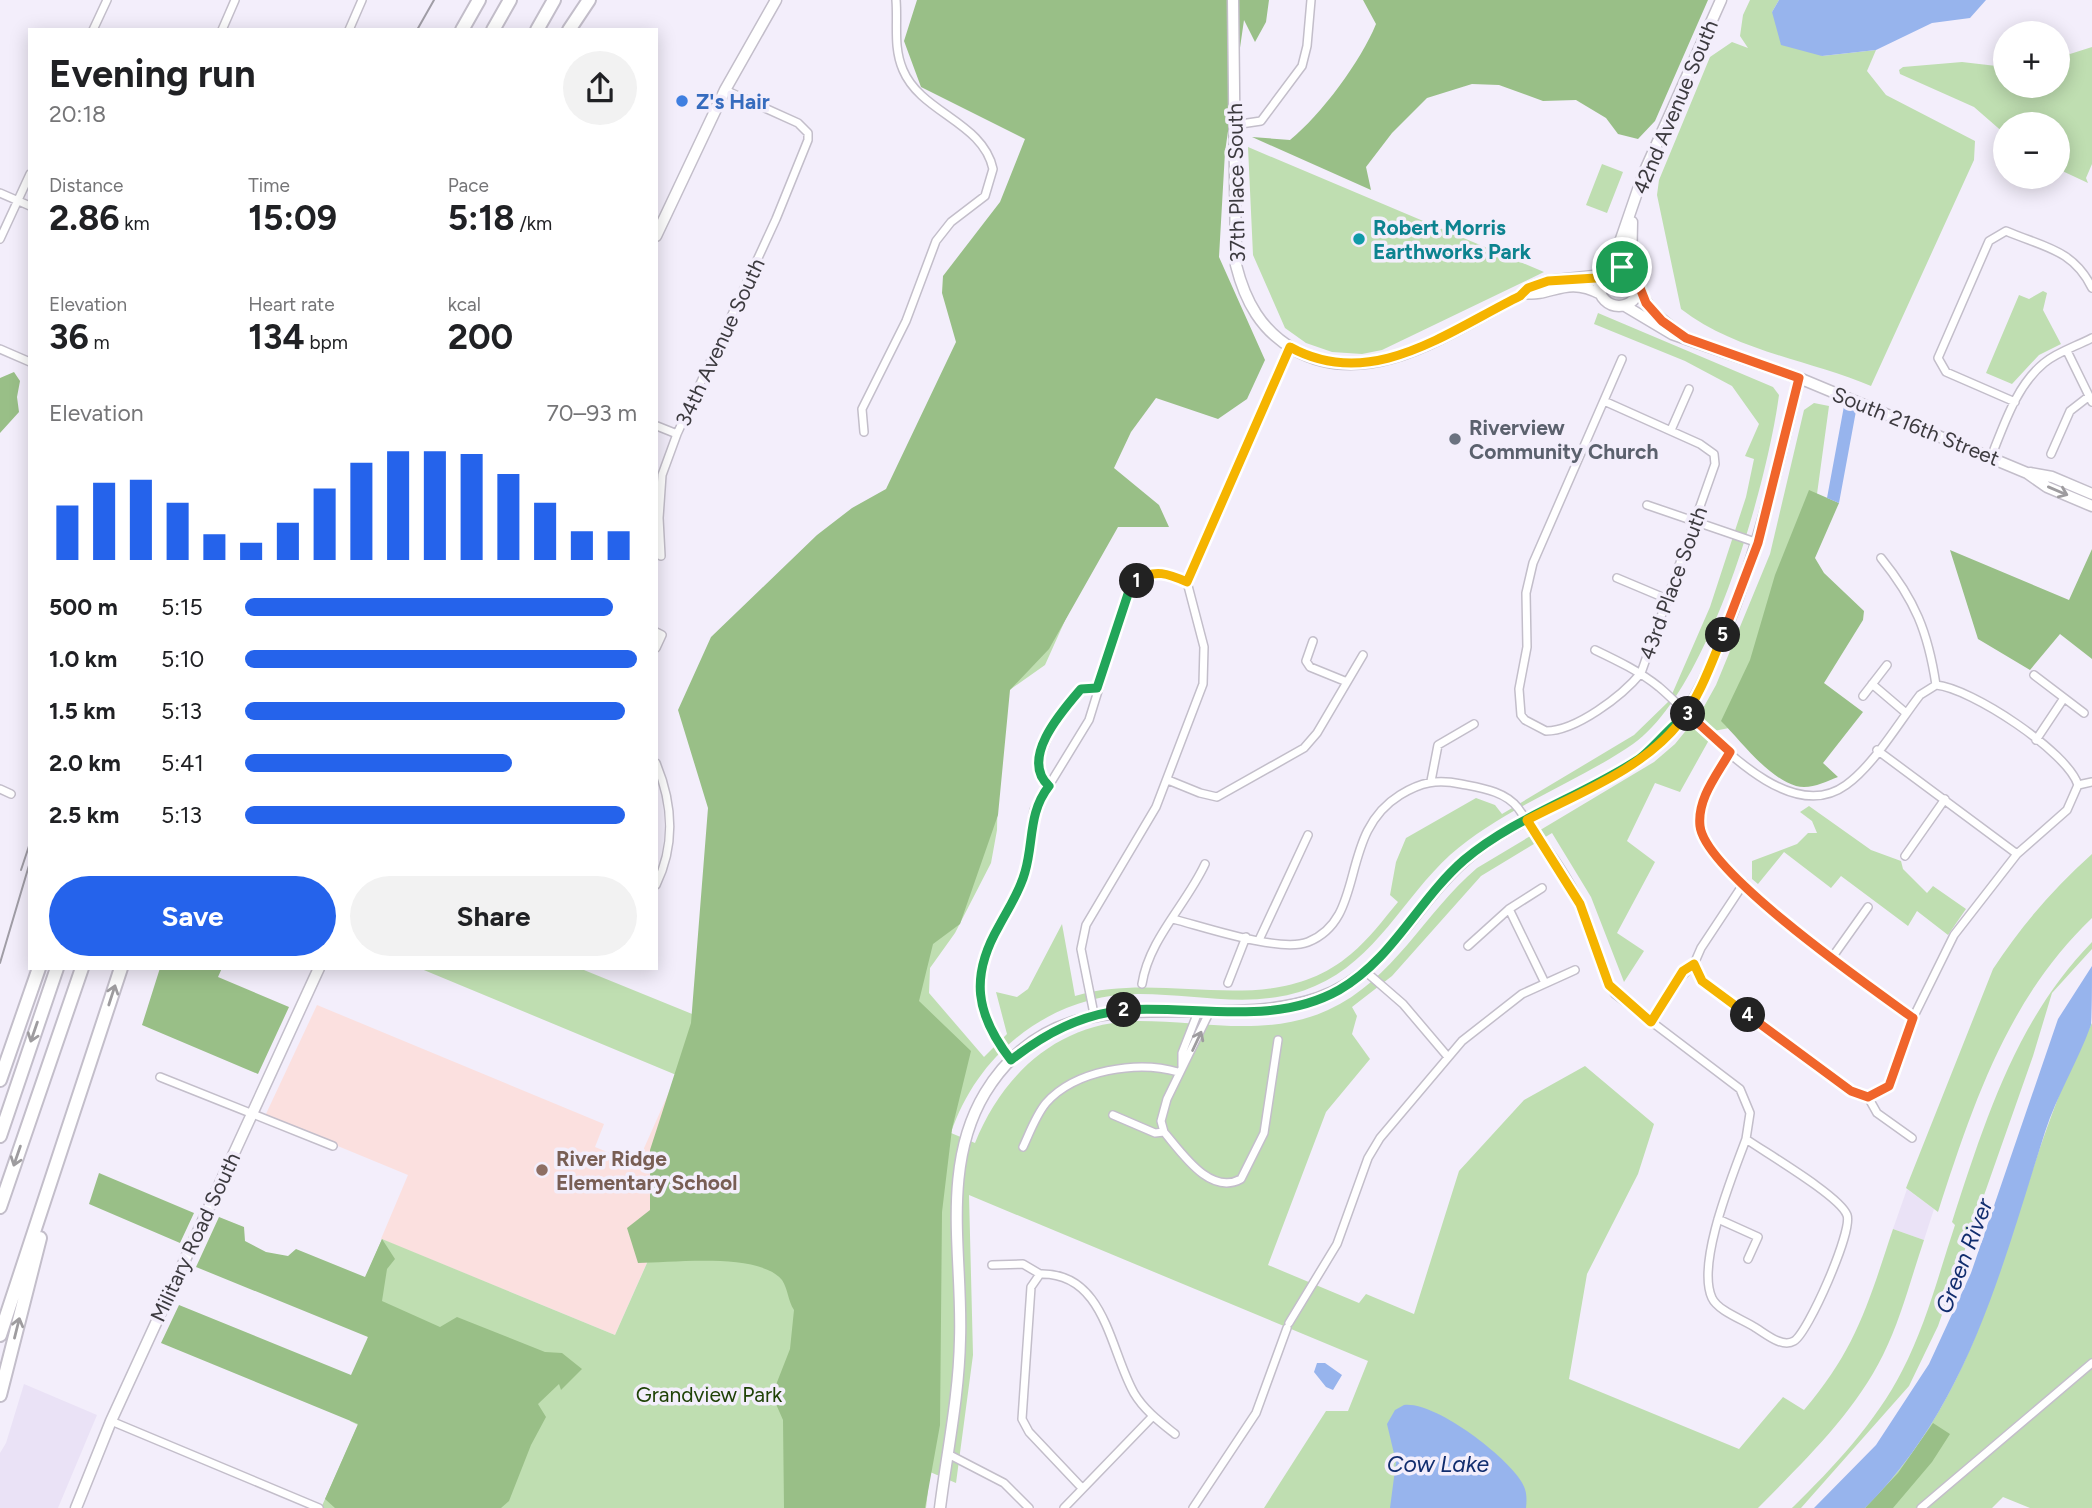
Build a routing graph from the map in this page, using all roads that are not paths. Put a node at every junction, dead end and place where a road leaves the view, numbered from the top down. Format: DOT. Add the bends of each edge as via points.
graph roads {
  1 [pos="107,0"];
  2 [pos="235,0"];
  3 [pos="362,0"];
  4 [pos="479,0"];
  5 [pos="510,0"];
  6 [pos="554,0"];
  7 [pos="589,0"];
  8 [pos="776,0"];
  9 [pos="896,0"];
  10 [pos="1233,0"];
  11 [pos="1311,0"];
  12 [pos="1721,0"];
  13 [pos="94,28"];
  14 [pos="223,28"];
  15 [pos="350,28"];
  16 [pos="463,28"];
  17 [pos="494,28"];
  18 [pos="538,28"];
  19 [pos="570,28"];
  20 [pos="725,90"];
  21 [pos="1234,125"];
  22 [pos="28,178"];
  23 [pos="0,193"];
  24 [pos="18,201"];
  25 [pos="28,205"];
  26 [pos="1632,215"];
  27 [pos="658,232"];
  28 [pos="0,239"];
  29 [pos="1611,268"];
  30 [pos="1631,270"];
  31 [pos="1603,275"];
  32 [pos="2092,288"];
  33 [pos="1639,291"];
  34 [pos="1525,293"];
  35 [pos="1601,294"];
  36 [pos="1625,306"];
  37 [pos="1686,338"];
  38 [pos="2092,338"];
  39 [pos="1290,347"];
  40 [pos="0,349"];
  41 [pos="2067,351"];
  42 [pos="1622,359"];
  43 [pos="28,361"];
  44 [pos="1799,378"];
  45 [pos="1689,389"];
  46 [pos="2090,399"];
  47 [pos="1604,401"];
  48 [pos="2015,402"];
  49 [pos="658,426"];
  50 [pos="1671,430"];
  51 [pos="864,432"];
  52 [pos="677,434"];
  53 [pos="2051,454"];
  54 [pos="1990,457"];
  55 [pos="2027,472"];
  56 [pos="2092,494"];
  57 [pos="1647,505"];
  58 [pos="2092,506"];
  59 [pos="1695,523"];
  60 [pos="1758,543"];
  61 [pos="661,556"];
  62 [pos="1881,558"];
  63 [pos="1617,578"];
  64 [pos="1187,582"];
  65 [pos="1667,599"];
  66 [pos="1313,641"];
  67 [pos="1595,650"];
  68 [pos="1363,655"];
  69 [pos="1887,665"];
  70 [pos="1641,673"];
  71 [pos="2034,675"];
  72 [pos="1347,682"];
  73 [pos="1872,684"];
  74 [pos="1937,685"];
  75 [pos="1097,688"];
  76 [pos="1863,696"];
  77 [pos="2064,698"];
  78 [pos="1686,713"];
  79 [pos="1906,713"];
  80 [pos="2084,713"];
  81 [pos="1474,724"];
  82 [pos="2036,740"];
  83 [pos="1877,750"];
  84 [pos="1730,752"];
  85 [pos="658,768"];
  86 [pos="1168,780"];
  87 [pos="1431,781"];
  88 [pos="2092,782"];
  89 [pos="2078,785"];
  90 [pos="1049,786"];
  91 [pos="0,789"];
  92 [pos="12,794"];
  93 [pos="1945,799"];
  94 [pos="1527,820"];
  95 [pos="1308,835"];
  96 [pos="2017,854"];
  97 [pos="1905,856"];
  98 [pos="1205,864"];
  99 [pos="658,880"];
  100 [pos="1744,883"];
  101 [pos="1542,888"];
  102 [pos="1868,907"];
  103 [pos="1509,909"];
  104 [pos="1173,919"];
  105 [pos="1245,937"];
  106 [pos="1259,940"];
  107 [pos="1468,946"];
  108 [pos="1831,958"];
  109 [pos="1694,964"];
  110 [pos="38,970"];
  111 [pos="56,970"];
  112 [pos="81,970"];
  113 [pos="120,970"];
  114 [pos="318,970"];
  115 [pos="1575,970"];
  116 [pos="1366,971"];
  117 [pos="1228,983"];
  118 [pos="1545,983"];
  119 [pos="1143,985"];
  120 [pos="1204,1013"];
  121 [pos="1094,1014"];
  122 [pos="1913,1018"];
  123 [pos="1651,1022"];
  124 [pos="1278,1040"];
  125 [pos="1448,1057"];
  126 [pos="1011,1060"];
  127 [pos="1180,1069"];
  128 [pos="160,1077"];
  129 [pos="0,1080"];
  130 [pos="1868,1097"];
  131 [pos="1113,1115"];
  132 [pos="251,1116"];
  133 [pos="67,1129"];
  134 [pos="1164,1132"];
  135 [pos="0,1136"];
  136 [pos="1912,1138"];
  137 [pos="1746,1139"];
  138 [pos="333,1146"];
  139 [pos="1023,1147"];
  140 [pos="0,1208"];
  141 [pos="1718,1219"];
  142 [pos="1748,1259"];
  143 [pos="992,1265"];
  144 [pos="1040,1274"];
  145 [pos="0,1335"];
  146 [pos="2092,1363"];
  147 [pos="0,1395"];
  148 [pos="1153,1416"];
  149 [pos="111,1421"];
  150 [pos="1175,1434"];
  151 [pos="948,1454"];
  152 [pos="1082,1488"];
  153 [pos="1022,1499"];
  154 [pos="76,1508"];
  155 [pos="319,1508"];
  156 [pos="940,1508"];
  157 [pos="1016,1508"];
  158 [pos="1029,1508"];
  159 [pos="1064,1508"];
  160 [pos="1193,1508"];
  161 [pos="1921,1508"];
  1 -- 13 [label="street"];
  2 -- 14 [label="street"];
  3 -- 15 [label="street"];
  4 -- 16 [label="highway"];
  5 -- 17 [label="highway"];
  6 -- 18 [label="highway"];
  7 -- 19 [label="highway"];
  8 -- 20 [label="street"];
  9 -- 51 [label="street" via="896,48 908,81 982,145 993,169 985,195 951,222 936,241 906,321 862,409"];
  10 -- 21 [label="street, 37th Place South"];
  11 -- 21 [label="street" via="1307,46 1297,74 1261,121"];
  12 -- 26 [label="street, 42nd Avenue South" via="1643,175"];
  20 -- 27 [label="street"];
  20 -- 52 [label="street, 34th Avenue South" via="798,123 808,133 807,147"];
  21 -- 39 [label="street, 37th Place South" via="1234,233 1241,285 1259,319"];
  22 -- 24 [label="street"];
  23 -- 24 [label="street"];
  24 -- 25 [label="street"];
  24 -- 28 [label="street"];
  26 -- 29 [label="street, 42nd Avenue South"];
  26 -- 30 [label="street, 42nd Avenue South"];
  29 -- 30 [label="street"];
  29 -- 31 [label="street"];
  30 -- 33 [label="street"];
  31 -- 34 [label="street" via="1548,281"];
  31 -- 35 [label="street"];
  32 -- 48 [label="street" via="2078,264 2006,230 1989,241 1939,353 1940,366"];
  33 -- 36 [label="street"];
  33 -- 37 [label="street, South 216th Street" via="1653,312"];
  34 -- 35 [label="street" via="1564,286"];
  34 -- 39 [label="street, 37th Place South" via="1414,349 1378,362 1331,364"];
  35 -- 36 [label="street" via="1609,304"];
  36 -- 37 [label="street, South 216th Street" via="1661,330"];
  37 -- 44 [label="street, South 216th Street"];
  38 -- 41 [label="street"];
  39 -- 64 [label="street"];
  40 -- 43 [label="street"];
  41 -- 46 [label="street"];
  41 -- 48 [label="street" via="2040,367"];
  42 -- 47 [label="street"];
  44 -- 54 [label="street, South 216th Street"];
  44 -- 60 [label="street"];
  45 -- 50 [label="street"];
  46 -- 53 [label="street" via="2070,411"];
  47 -- 50 [label="street"];
  47 -- 70 [label="street, 43rd Place South" via="1529,577 1521,715 1535,727 1553,731 1571,726 1619,695"];
  48 -- 54 [label="street"];
  49 -- 52 [label="street"];
  50 -- 59 [label="street, 43rd Place South" via="1714,454 1714,471"];
  52 -- 61 [label="street, 34th Avenue South" via="662,475"];
  54 -- 55 [label="street, South 216th Street"];
  55 -- 56 [label="street, South 216th Street"];
  55 -- 58 [label="street, South 216th Street, one-way" via="2047,487"];
  57 -- 59 [label="street"];
  59 -- 60 [label="street"];
  59 -- 65 [label="street, 43rd Place South"];
  60 -- 78 [label="street" via="1703,684"];
  62 -- 74 [label="street" via="1916,608"];
  63 -- 65 [label="street"];
  64 -- 75 [label="street" via="1166,573 1150,573 1136,581"];
  64 -- 86 [label="street" via="1204,647 1205,673"];
  65 -- 70 [label="street, 43rd Place South"];
  66 -- 72 [label="street" via="1306,661 1310,667"];
  67 -- 70 [label="street"];
  68 -- 72 [label="street"];
  69 -- 73 [label="street"];
  70 -- 78 [label="street"];
  71 -- 77 [label="street"];
  72 -- 86 [label="street" via="1304,748 1224,795 1207,796"];
  73 -- 76 [label="street"];
  73 -- 79 [label="street"];
  74 -- 79 [label="street" via="1920,695"];
  74 -- 82 [label="street" via="1973,698"];
  75 -- 90 [label="street" via="1085,728"];
  75 -- 90 [label="street" via="1081,689 1053,723 1037,765"];
  77 -- 80 [label="street"];
  77 -- 82 [label="street"];
  78 -- 84 [label="street"];
  78 -- 94 [label="street" via="1664,739 1637,760"];
  79 -- 83 [label="street"];
  81 -- 87 [label="street" via="1438,745"];
  82 -- 89 [label="street" via="2066,763"];
  83 -- 84 [label="street" via="1847,785 1816,797 1774,786"];
  83 -- 93 [label="street"];
  84 -- 100 [label="street" via="1701,804 1700,828 1711,853"];
  85 -- 99 [label="street" via="671,812 668,853"];
  86 -- 121 [label="street" via="1086,925 1081,948"];
  87 -- 94 [label="street" via="1506,797"];
  87 -- 106 [label="street" via="1408,790 1376,814 1359,846 1344,906 1318,937 1284,947"];
  88 -- 89 [label="street"];
  89 -- 96 [label="street" via="2067,810"];
  90 -- 126 [label="street" via="1034,810 1024,878 981,968 984,1013"];
  91 -- 92 [label="street"];
  93 -- 96 [label="street"];
  93 -- 97 [label="street"];
  94 -- 116 [label="street" via="1461,863"];
  94 -- 123 [label="street" via="1580,904 1609,985"];
  95 -- 106 [label="street"];
  96 -- 122 [label="street" via="1949,943"];
  98 -- 104 [label="street"];
  100 -- 108 [label="street"];
  100 -- 109 [label="street"];
  101 -- 103 [label="street"];
  102 -- 108 [label="street"];
  103 -- 107 [label="street"];
  103 -- 118 [label="street"];
  104 -- 105 [label="street"];
  104 -- 119 [label="street" via="1152,951"];
  105 -- 106 [label="street"];
  105 -- 117 [label="street"];
  108 -- 122 [label="street"];
  109 -- 123 [label="street" via="1683,971"];
  109 -- 130 [label="street" via="1702,981 1851,1091"];
  110 -- 129 [label="highway"];
  111 -- 135 [label="highway, one-way"];
  112 -- 140 [label="highway, one-way"];
  133 -- 113 [label="highway, one-way"];
  114 -- 132 [label="street, Military Road South"];
  115 -- 118 [label="street"];
  116 -- 120 [label="street" via="1338,990 1292,1005"];
  116 -- 125 [label="street" via="1403,1004"];
  118 -- 125 [label="street" via="1516,999"];
  120 -- 121 [label="street" via="1139,1010"];
  120 -- 127 [label="street" via="1182,1053"];
  121 -- 126 [label="street" via="1045,1035"];
  122 -- 130 [label="street" via="1889,1086"];
  123 -- 137 [label="street" via="1740,1089 1750,1113"];
  124 -- 134 [label="street" via="1264,1133 1241,1179 1226,1184 1207,1177"];
  125 -- 160 [label="street" via="1373,1149 1337,1244 1288,1325 1256,1413"];
  126 -- 151 [label="street" via="979,1103 959,1161 960,1341"];
  127 -- 134 [label="street" via="1164,1109"];
  127 -- 139 [label="street" via="1122,1067 1073,1085 1047,1102"];
  128 -- 132 [label="street"];
  130 -- 136 [label="street" via="1877,1113"];
  131 -- 134 [label="street" via="1155,1133"];
  132 -- 138 [label="street"];
  132 -- 149 [label="street, Military Road South"];
  133 -- 145 [label="highway"];
  147 -- 133 [label="highway, one-way"];
  137 -- 141 [label="street"];
  137 -- 141 [label="street" via="1832,1198 1847,1216 1836,1262 1796,1340 1775,1339 1714,1301 1711,1246"];
  141 -- 142 [label="street" via="1758,1237"];
  143 -- 144 [label="street" via="1023,1265"];
  144 -- 148 [label="street" via="1070,1281 1095,1304 1108,1326 1123,1373"];
  144 -- 152 [label="street" via="1031,1287 1022,1419"];
  146 -- 161 [label="street"];
  148 -- 150 [label="street"];
  148 -- 152 [label="street"];
  149 -- 154 [label="street, Military Road South"];
  149 -- 155 [label="street"];
  151 -- 153 [label="street" via="1004,1483"];
  151 -- 156 [label="street"];
  152 -- 159 [label="street"];
  153 -- 157 [label="street"];
  153 -- 158 [label="street"];
}
